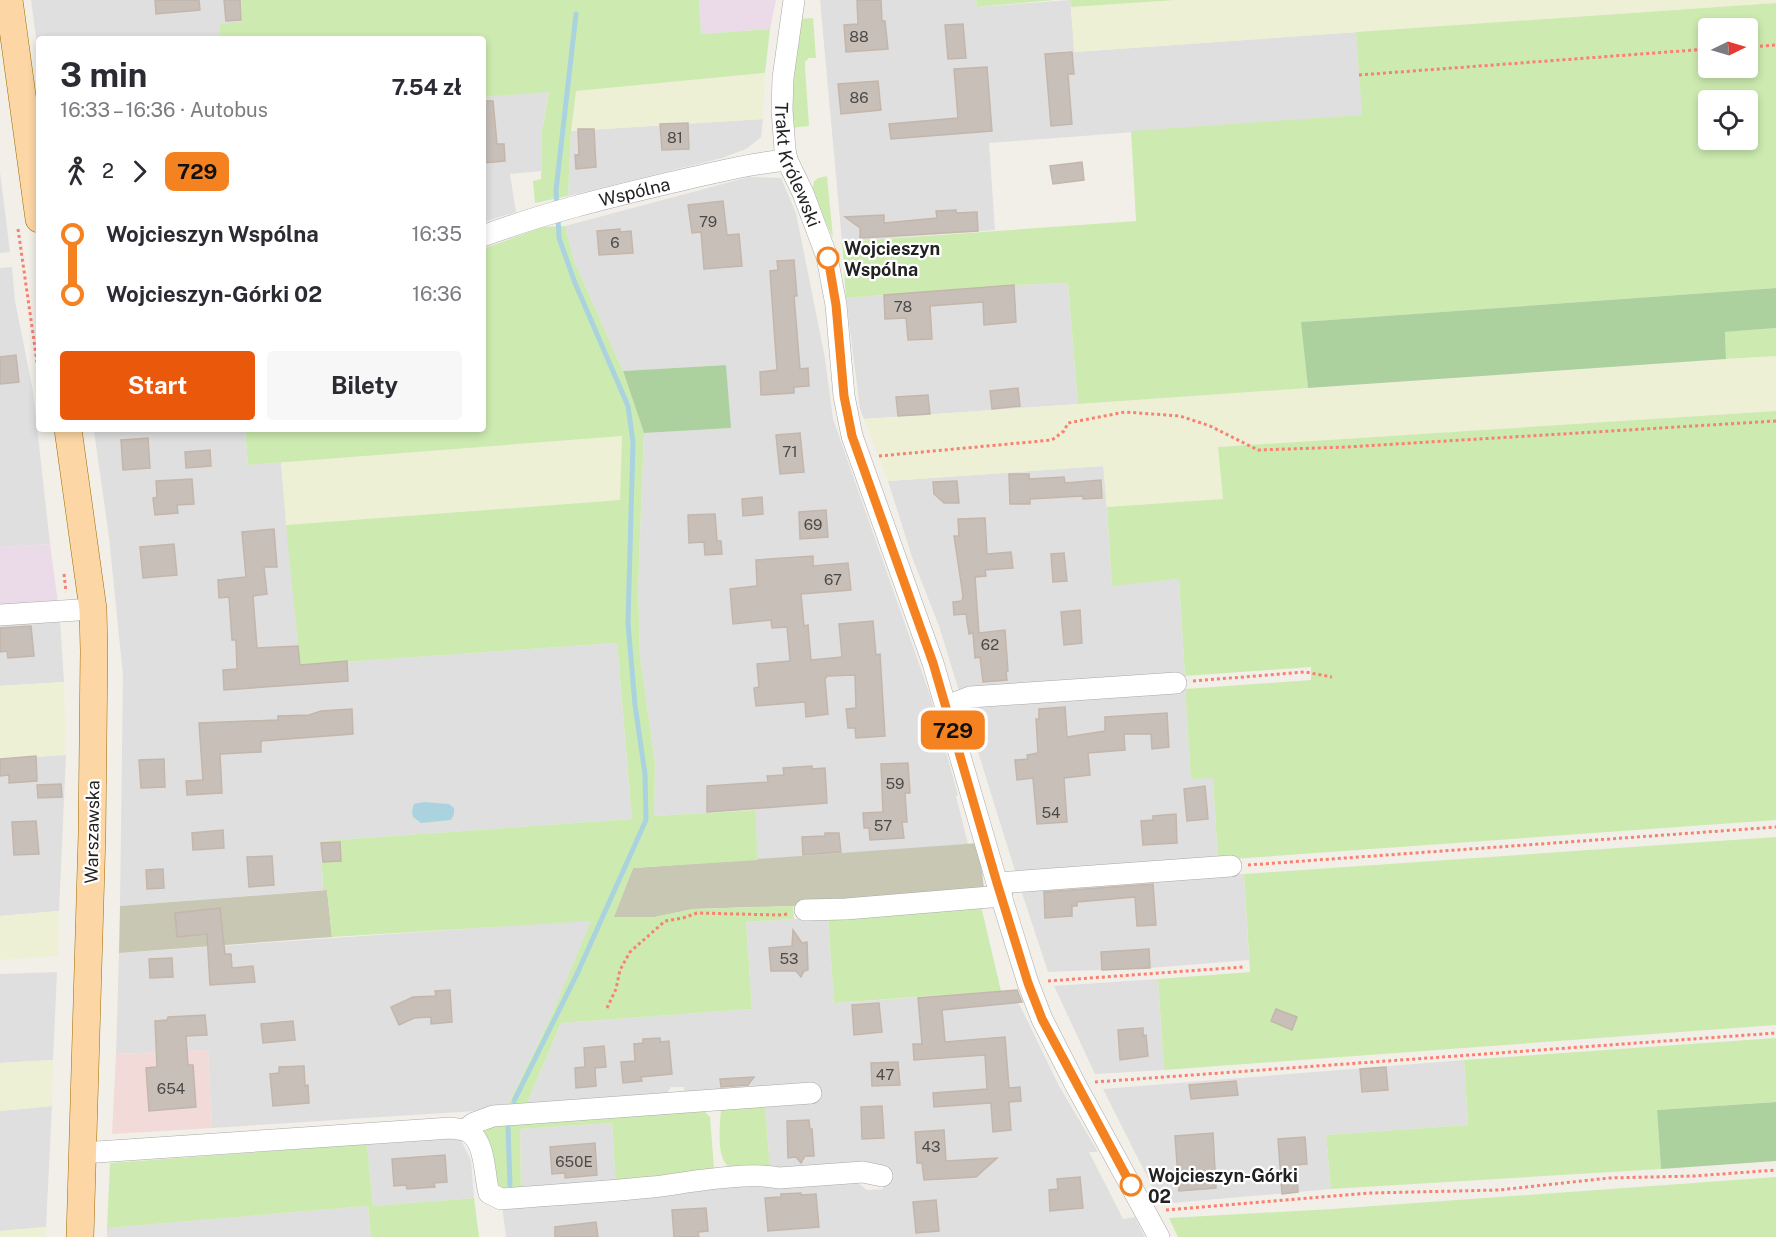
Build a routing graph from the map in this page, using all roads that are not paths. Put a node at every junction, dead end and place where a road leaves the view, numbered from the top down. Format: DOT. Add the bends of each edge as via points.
graph roads {
  1 [pos="9,0"];
  2 [pos="794,0"];
  3 [pos="787,160"];
  4 [pos="33,212"];
  5 [pos="486,235"];
  6 [pos="68,432"];
  7 [pos="80,609"];
  8 [pos="0,615"];
  9 [pos="1176,682"];
  10 [pos="946,706"];
  11 [pos="1231,866"];
  12 [pos="999,890"];
  13 [pos="805,910"];
  14 [pos="811,1093"];
  15 [pos="465,1130"];
  16 [pos="82,1153"];
  17 [pos="882,1176"];
  18 [pos="80,1237"];
  19 [pos="1159,1237"];
  1 -- 4 [label="main road"];
  2 -- 3 [label="street, Trakt Królewski" via="783,78"];
  3 -- 5 [label="street, Wspólna" via="756,163 581,203"];
  3 -- 10 [label="street, Trakt Królewski" via="827,257 836,305 844,396 859,458"];
  6 -- 7 [label="main road, Warszawska"];
  7 -- 8 [label="street"];
  7 -- 16 [label="main road, Warszawska" via="94,713"];
  9 -- 10 [label="street" via="970,698"];
  10 -- 12 [label="street, Trakt Królewski"];
  11 -- 12 [label="street"];
  12 -- 13 [label="street" via="846,909"];
  12 -- 19 [label="street, Trakt Królewski" via="1042,1019"];
  14 -- 15 [label="street" via="493,1116"];
  15 -- 16 [label="street"];
  15 -- 17 [label="street" via="472,1134 480,1149 489,1194 501,1199 768,1176 863,1172"];
  16 -- 18 [label="main road, Warszawska"];
}
